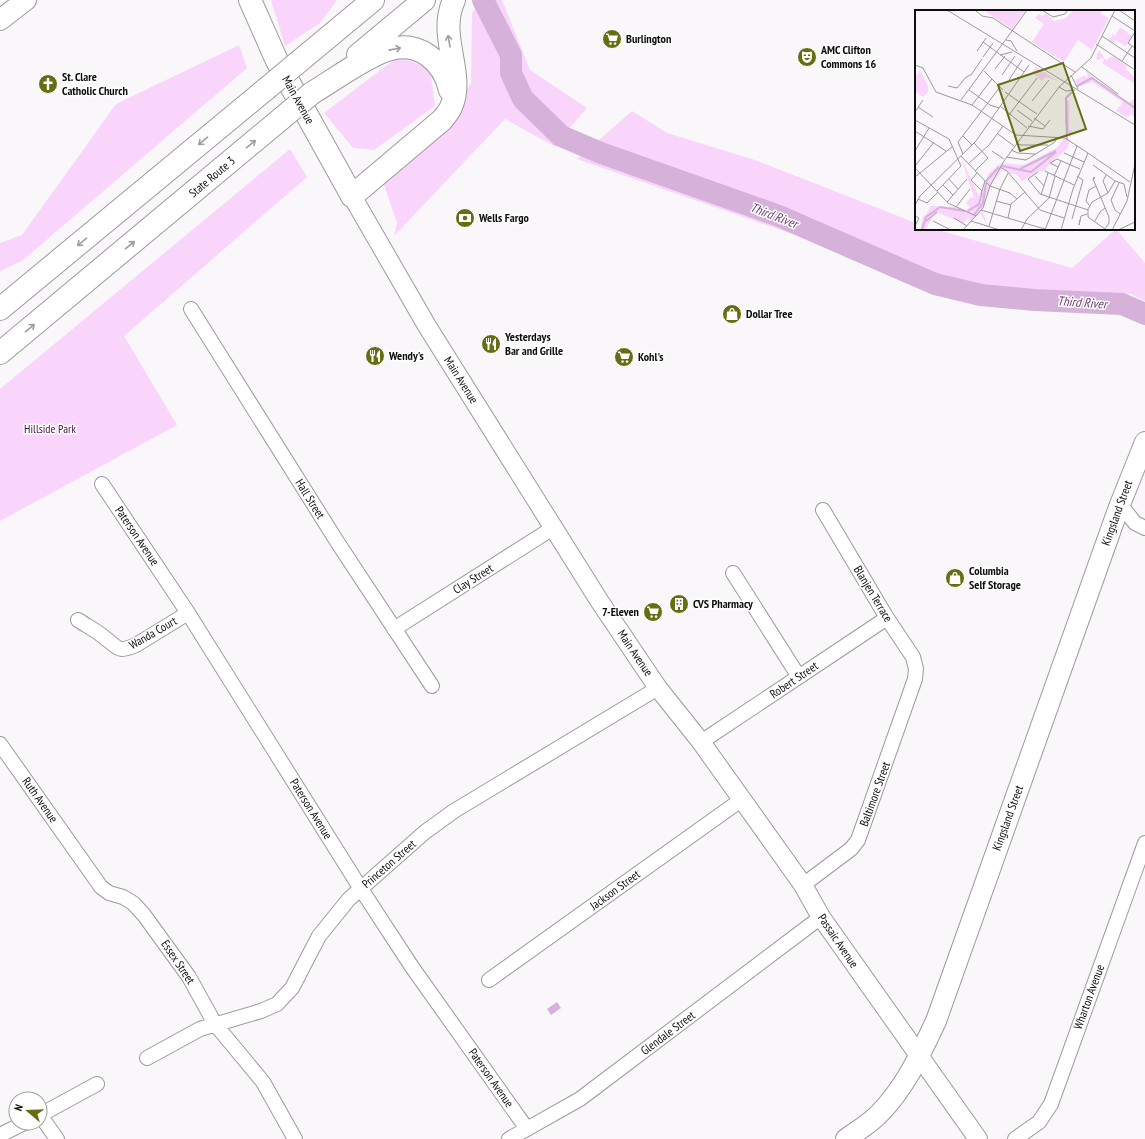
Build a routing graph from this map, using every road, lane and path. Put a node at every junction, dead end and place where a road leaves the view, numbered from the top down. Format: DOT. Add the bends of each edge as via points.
graph roads {
  1 [pos="26,0"];
  2 [pos="250,0"];
  3 [pos="354,0"];
  4 [pos="373,0"];
  5 [pos="424,0"];
  6 [pos="454,0"];
  7 [pos="0,20"];
  8 [pos="296,64"];
  9 [pos="312,93"];
  10 [pos="451,107"];
  11 [pos="352,196"];
  12 [pos="0,309"];
  13 [pos="192,309"];
  14 [pos="0,353"];
  15 [pos="1145,442"];
  16 [pos="102,484"];
  17 [pos="1120,504"];
  18 [pos="823,510"];
  19 [pos="553,528"];
  20 [pos="1145,528"];
  21 [pos="733,574"];
  22 [pos="188,613"];
  23 [pos="887,618"];
  24 [pos="78,620"];
  25 [pos="394,629"];
  26 [pos="799,677"];
  27 [pos="915,679"];
  28 [pos="432,686"];
  29 [pos="658,688"];
  30 [pos="701,742"];
  31 [pos="0,744"];
  32 [pos="741,800"];
  33 [pos="1145,843"];
  34 [pos="80,857"];
  35 [pos="803,885"];
  36 [pos="361,889"];
  37 [pos="821,917"];
  38 [pos="489,980"];
  39 [pos="215,1024"];
  40 [pos="919,1057"];
  41 [pos="147,1058"];
  42 [pos="97,1084"];
  43 [pos="48,1111"];
  44 [pos="48,1127"];
  45 [pos="527,1129"];
  46 [pos="56,1139"];
  47 [pos="295,1139"];
  48 [pos="509,1139"];
  49 [pos="846,1139"];
  50 [pos="978,1139"];
  51 [pos="1015,1139"];
  1 -- 7 [label="main road"];
  2 -- 11 [label="main road, Main Avenue" via="277,62"];
  3 -- 8 [label="main road"];
  4 -- 8 [label="main road"];
  5 -- 9 [label="main road, State Route 3"];
  10 -- 6 [label="main road, one-way" via="455,89 447,28 448,14"];
  8 -- 12 [label="main road, one-way, bridge"];
  9 -- 10 [label="main road, one-way" via="386,50 403,47 428,54 439,64 451,92"];
  14 -- 9 [label="main road, State Route 3, one-way, bridge"];
  10 -- 11 [label="main road" via="442,120"];
  11 -- 19 [label="street, Main Avenue" via="427,326"];
  13 -- 25 [label="street, Hall Street"];
  15 -- 17 [label="main road, Kingsland Street"];
  16 -- 22 [label="street, Paterson Avenue"];
  17 -- 20 [label="street" via="1135,523"];
  17 -- 40 [label="main road, Kingsland Street" via="936,1021"];
  18 -- 23 [label="street, Blanjen Terrace"];
  19 -- 25 [label="street, Clay Street"];
  19 -- 29 [label="street, Main Avenue"];
  21 -- 26 [label="street"];
  22 -- 24 [label="street, Wanda Court" via="126,649 114,647 106,638"];
  22 -- 36 [label="street, Paterson Avenue"];
  23 -- 26 [label="street, Robert Street"];
  23 -- 27 [label="street, Blanjen Terrace" via="913,657"];
  25 -- 28 [label="street, Hall Street"];
  26 -- 30 [label="street, Robert Street"];
  27 -- 35 [label="street, Baltimore Street" via="858,840 851,849"];
  29 -- 30 [label="street, Main Avenue"];
  29 -- 36 [label="street, Princeton Street" via="454,811 425,832"];
  30 -- 32 [label="street, Passaic Avenue"];
  31 -- 34 [label="street, Ruth Avenue"];
  32 -- 35 [label="street, Passaic Avenue"];
  32 -- 38 [label="street, Jackson Street"];
  33 -- 51 [label="street, Wharton Avenue" via="1051,1104 1039,1122"];
  34 -- 39 [label="street, Essex Street" via="101,888 133,903 144,915 189,977"];
  35 -- 37 [label="street, Passaic Avenue"];
  36 -- 39 [label="street, Princeton Street" via="319,936 292,988 277,1004 262,1011"];
  36 -- 45 [label="street, Paterson Avenue" via="412,967"];
  37 -- 40 [label="street, Passaic Avenue"];
  37 -- 45 [label="street, Glendale Street" via="580,1099"];
  39 -- 41 [label="street, Princeton Street" via="200,1029"];
  39 -- 47 [label="street, Essex Street" via="263,1082"];
  40 -- 49 [label="main road, Kingsland Street" via="910,1076 891,1101 877,1116"];
  40 -- 50 [label="street, Passaic Avenue"];
  42 -- 43 [label="street"];
  44 -- 46 [label="street"];
  45 -- 48 [label="street, Glendale Street"];
}
